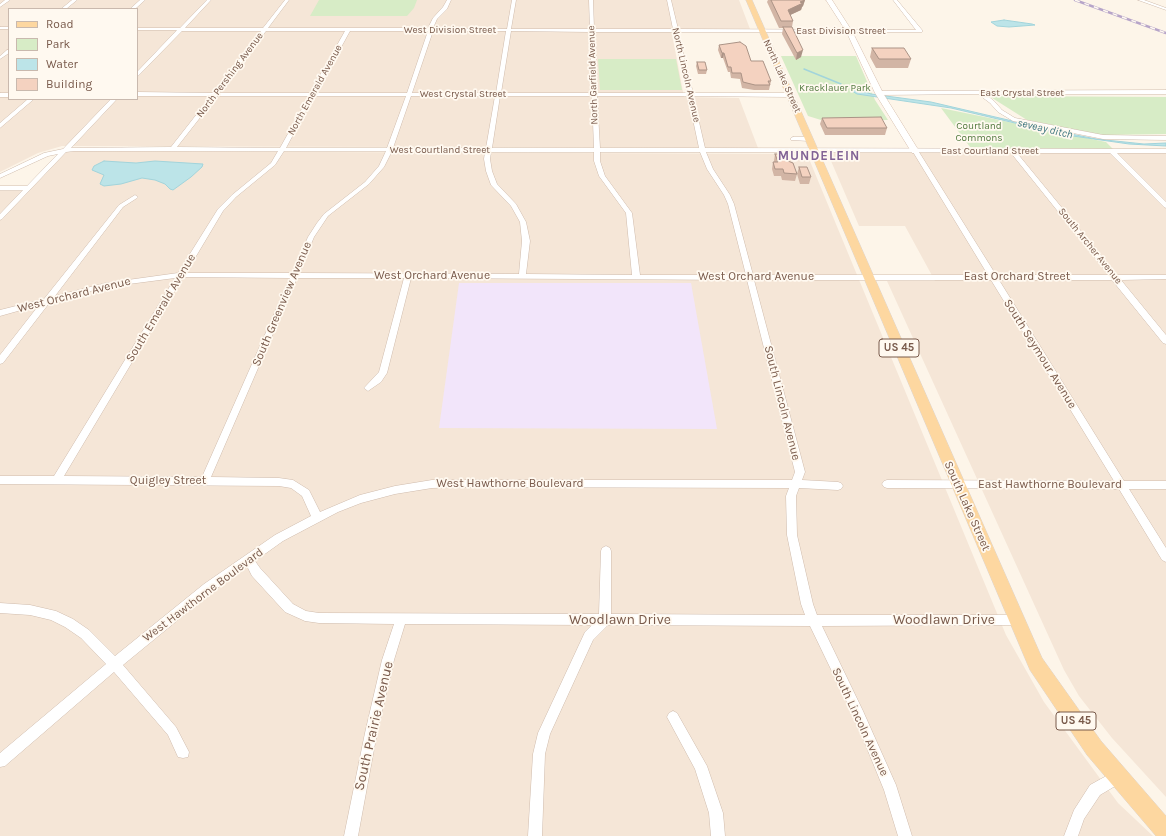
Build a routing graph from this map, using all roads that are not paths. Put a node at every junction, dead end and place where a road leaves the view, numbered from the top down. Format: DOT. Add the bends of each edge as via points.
graph roads {
  1 [pos="8,0"];
  2 [pos="75,0"];
  3 [pos="142,0"];
  4 [pos="209,0"];
  5 [pos="287,0"];
  6 [pos="449,0"];
  7 [pos="514,0"];
  8 [pos="591,0"];
  9 [pos="669,0"];
  10 [pos="749,0"];
  11 [pos="829,0"];
  12 [pos="895,0"];
  13 [pos="1140,0"];
  14 [pos="0,6"];
  15 [pos="64,8"];
  16 [pos="133,8"];
  17 [pos="1166,9"];
  18 [pos="138,29"];
  19 [pos="181,29"];
  20 [pos="265,29"];
  21 [pos="348,30"];
  22 [pos="431,30"];
  23 [pos="508,30"];
  24 [pos="592,30"];
  25 [pos="676,31"];
  26 [pos="762,31"];
  27 [pos="849,31"];
  28 [pos="8,52"];
  29 [pos="0,58"];
  30 [pos="138,74"];
  31 [pos="1166,92"];
  32 [pos="980,93"];
  33 [pos="138,94"];
  34 [pos="216,94"];
  35 [pos="312,94"];
  36 [pos="410,94"];
  37 [pos="497,94"];
  38 [pos="689,94"];
  39 [pos="594,95"];
  40 [pos="790,95"];
  41 [pos="880,95"];
  42 [pos="30,100"];
  43 [pos="113,100"];
  44 [pos="0,126"];
  45 [pos="793,138"];
  46 [pos="1150,138"];
  47 [pos="1166,138"];
  48 [pos="809,139"];
  49 [pos="1135,142"];
  50 [pos="765,143"];
  51 [pos="173,149"];
  52 [pos="65,150"];
  53 [pos="281,150"];
  54 [pos="390,150"];
  55 [pos="488,150"];
  56 [pos="596,150"];
  57 [pos="703,151"];
  58 [pos="768,151"];
  59 [pos="815,151"];
  60 [pos="915,151"];
  61 [pos="1013,151"];
  62 [pos="1112,151"];
  63 [pos="1166,151"];
  64 [pos="0,176"];
  65 [pos="0,188"];
  66 [pos="28,188"];
  67 [pos="135,197"];
  68 [pos="1166,206"];
  69 [pos="0,218"];
  70 [pos="180,275"];
  71 [pos="294,276"];
  72 [pos="408,276"];
  73 [pos="522,276"];
  74 [pos="636,276"];
  75 [pos="750,277"];
  76 [pos="993,277"];
  77 [pos="1115,277"];
  78 [pos="1166,277"];
  79 [pos="869,278"];
  80 [pos="46,301"];
  81 [pos="0,313"];
  82 [pos="1166,341"];
  83 [pos="0,361"];
  84 [pos="368,388"];
  85 [pos="0,480"];
  86 [pos="56,480"];
  87 [pos="205,481"];
  88 [pos="796,484"];
  89 [pos="887,484"];
  90 [pos="1122,485"];
  91 [pos="1166,485"];
  92 [pos="838,486"];
  93 [pos="958,486"];
  94 [pos="317,517"];
  95 [pos="606,551"];
  96 [pos="1166,557"];
  97 [pos="249,559"];
  98 [pos="0,608"];
  99 [pos="401,618"];
  100 [pos="605,620"];
  101 [pos="1017,620"];
  102 [pos="813,621"];
  103 [pos="115,664"];
  104 [pos="672,717"];
  105 [pos="183,752"];
  106 [pos="0,761"];
  107 [pos="1117,777"];
  108 [pos="1166,832"];
  109 [pos="351,836"];
  110 [pos="534,836"];
  111 [pos="718,836"];
  112 [pos="905,836"];
  113 [pos="1071,836"];
  1 -- 14 [label="street"];
  2 -- 15 [label="street"];
  3 -- 16 [label="street"];
  4 -- 19 [label="street"];
  5 -- 20 [label="street, North Pershing Avenue"];
  6 -- 22 [label="street, South Greenview Avenue" via="433,22"];
  7 -- 23 [label="street"];
  8 -- 24 [label="street, North Garfield Avenue"];
  9 -- 25 [label="street, North Lincoln Avenue"];
  10 -- 26 [label="main road, North Lake Street / US 45"];
  11 -- 27 [label="street"];
  12 -- 27 [label="street, East Division Street" via="920,31"];
  13 -- 17 [label="street"];
  18 -- 19 [label="street, West Division Street"];
  19 -- 20 [label="street, West Division Street"];
  19 -- 30 [label="street"];
  20 -- 21 [label="street, West Division Street"];
  20 -- 34 [label="street, North Pershing Avenue"];
  21 -- 22 [label="street, West Division Street"];
  21 -- 35 [label="street, North Emerald Avenue"];
  22 -- 23 [label="street, West Division Street"];
  22 -- 36 [label="street, South Greenview Avenue"];
  23 -- 24 [label="street, West Division Street"];
  23 -- 37 [label="street"];
  24 -- 25 [label="street, West Division Street"];
  24 -- 39 [label="street, North Garfield Avenue"];
  25 -- 26 [label="street, West Division Street"];
  25 -- 38 [label="street, North Lincoln Avenue"];
  26 -- 27 [label="street, East Division Street"];
  26 -- 40 [label="main road, North Lake Street / US 45"];
  27 -- 41 [label="street"];
  28 -- 29 [label="street"];
  31 -- 32 [label="street, East Crystal Street"];
  32 -- 41 [label="street, East Crystal Street"];
  32 -- 46 [label="street" via="1013,119 1103,137"];
  33 -- 34 [label="street, West Crystal Street"];
  34 -- 35 [label="street, West Crystal Street"];
  34 -- 51 [label="street, North Pershing Avenue"];
  35 -- 36 [label="street, West Crystal Street"];
  35 -- 53 [label="street, North Emerald Avenue"];
  36 -- 37 [label="street, West Crystal Street"];
  36 -- 54 [label="street, South Greenview Avenue"];
  37 -- 39 [label="street, West Crystal Street"];
  37 -- 55 [label="street"];
  38 -- 39 [label="street, West Crystal Street"];
  38 -- 40 [label="street, West Crystal Street" via="749,97"];
  38 -- 57 [label="street, North Lincoln Avenue"];
  39 -- 56 [label="street, North Garfield Avenue"];
  40 -- 48 [label="main road, North Lake Street / US 45"];
  41 -- 60 [label="street"];
  42 -- 44 [label="street"];
  43 -- 52 [label="street"];
  45 -- 48 [label="street"];
  46 -- 47 [label="street"];
  46 -- 49 [label="street"];
  48 -- 59 [label="main road, North Lake Street / US 45"];
  50 -- 58 [label="street"];
  51 -- 52 [label="street, West Courtland Street"];
  51 -- 53 [label="street, West Courtland Street"];
  52 -- 64 [label="street, West Courtland Street" via="39,157"];
  52 -- 66 [label="street"];
  53 -- 54 [label="street, West Courtland Street"];
  53 -- 70 [label="street, South Emerald Avenue" via="273,164 220,210"];
  54 -- 55 [label="street, West Courtland Street"];
  54 -- 71 [label="street, South Greenview Avenue" via="375,175 338,204 319,224"];
  55 -- 56 [label="street, West Courtland Street"];
  55 -- 73 [label="street" via="487,165 491,179 514,205 523,222 526,241"];
  56 -- 57 [label="street, West Courtland Street"];
  56 -- 74 [label="street, North Garfield Avenue" via="596,161 602,176 629,213"];
  57 -- 58 [label="street, West Courtland Street"];
  57 -- 75 [label="street, South Lincoln Avenue" via="710,169 731,204"];
  58 -- 59 [label="street, West Courtland Street"];
  59 -- 60 [label="street, East Courtland Street"];
  59 -- 79 [label="main road, South Lake Street / US 45"];
  60 -- 61 [label="street, East Courtland Street"];
  60 -- 76 [label="street, South Seymour Avenue"];
  61 -- 62 [label="street, East Courtland Street"];
  61 -- 77 [label="street, South Archer Avenue"];
  62 -- 63 [label="street, East Courtland Street"];
  62 -- 68 [label="street"];
  65 -- 66 [label="street"];
  66 -- 69 [label="street"];
  67 -- 80 [label="street" via="121,206"];
  70 -- 71 [label="street, West Orchard Avenue"];
  70 -- 80 [label="street, West Orchard Avenue" via="124,281"];
  70 -- 86 [label="street, South Emerald Avenue"];
  71 -- 72 [label="street, West Orchard Avenue"];
  71 -- 87 [label="street, South Greenview Avenue"];
  72 -- 73 [label="street, West Orchard Avenue"];
  72 -- 84 [label="street" via="383,373"];
  73 -- 74 [label="street, West Orchard Avenue"];
  74 -- 75 [label="street, West Orchard Avenue"];
  75 -- 79 [label="street, West Orchard Avenue"];
  75 -- 88 [label="street, South Lincoln Avenue" via="800,472"];
  76 -- 77 [label="street, East Orchard Street"];
  76 -- 79 [label="street, East Orchard Street"];
  76 -- 90 [label="street, South Seymour Avenue"];
  77 -- 78 [label="street, East Orchard Street"];
  77 -- 82 [label="street, South Archer Avenue"];
  79 -- 93 [label="main road, South Lake Street / US 45"];
  80 -- 81 [label="street, West Orchard Avenue"];
  80 -- 83 [label="street"];
  85 -- 86 [label="street, Quigley Street"];
  86 -- 87 [label="street, Quigley Street"];
  87 -- 94 [label="street, Quigley Street" via="293,484 306,493"];
  88 -- 92 [label="street"];
  88 -- 94 [label="street, West Hawthorne Boulevard" via="432,484 360,499"];
  88 -- 102 [label="street, South Lincoln Avenue" via="791,496 792,535"];
  89 -- 93 [label="street, East Hawthorne Boulevard"];
  90 -- 91 [label="street, East Hawthorne Boulevard"];
  90 -- 93 [label="street, East Hawthorne Boulevard"];
  90 -- 96 [label="street, South Seymour Avenue"];
  93 -- 101 [label="main road, South Lake Street / US 45"];
  94 -- 97 [label="street, West Hawthorne Boulevard" via="279,538"];
  95 -- 100 [label="street"];
  97 -- 99 [label="street, Woodlawn Drive" via="256,572 289,608 305,616"];
  97 -- 103 [label="street, West Hawthorne Boulevard" via="208,588"];
  98 -- 103 [label="street" via="30,610 52,615 69,623 85,634"];
  99 -- 100 [label="street, Woodlawn Drive"];
  99 -- 109 [label="street, South Prairie Avenue" via="371,733"];
  100 -- 102 [label="street, Woodlawn Drive"];
  100 -- 110 [label="street" via="589,636 544,733 539,754"];
  101 -- 102 [label="street, Woodlawn Drive"];
  101 -- 107 [label="main road, South Lake Street / US 45" via="1036,664"];
  102 -- 112 [label="street, South Lincoln Avenue" via="859,715 891,790"];
  103 -- 105 [label="street" via="172,731"];
  103 -- 106 [label="street, West Hawthorne Boulevard"];
  104 -- 111 [label="street" via="701,766 716,813"];
  107 -- 108 [label="main road, South Lake Street / US 45"];
  107 -- 113 [label="street" via="1095,790 1079,816"];
}
